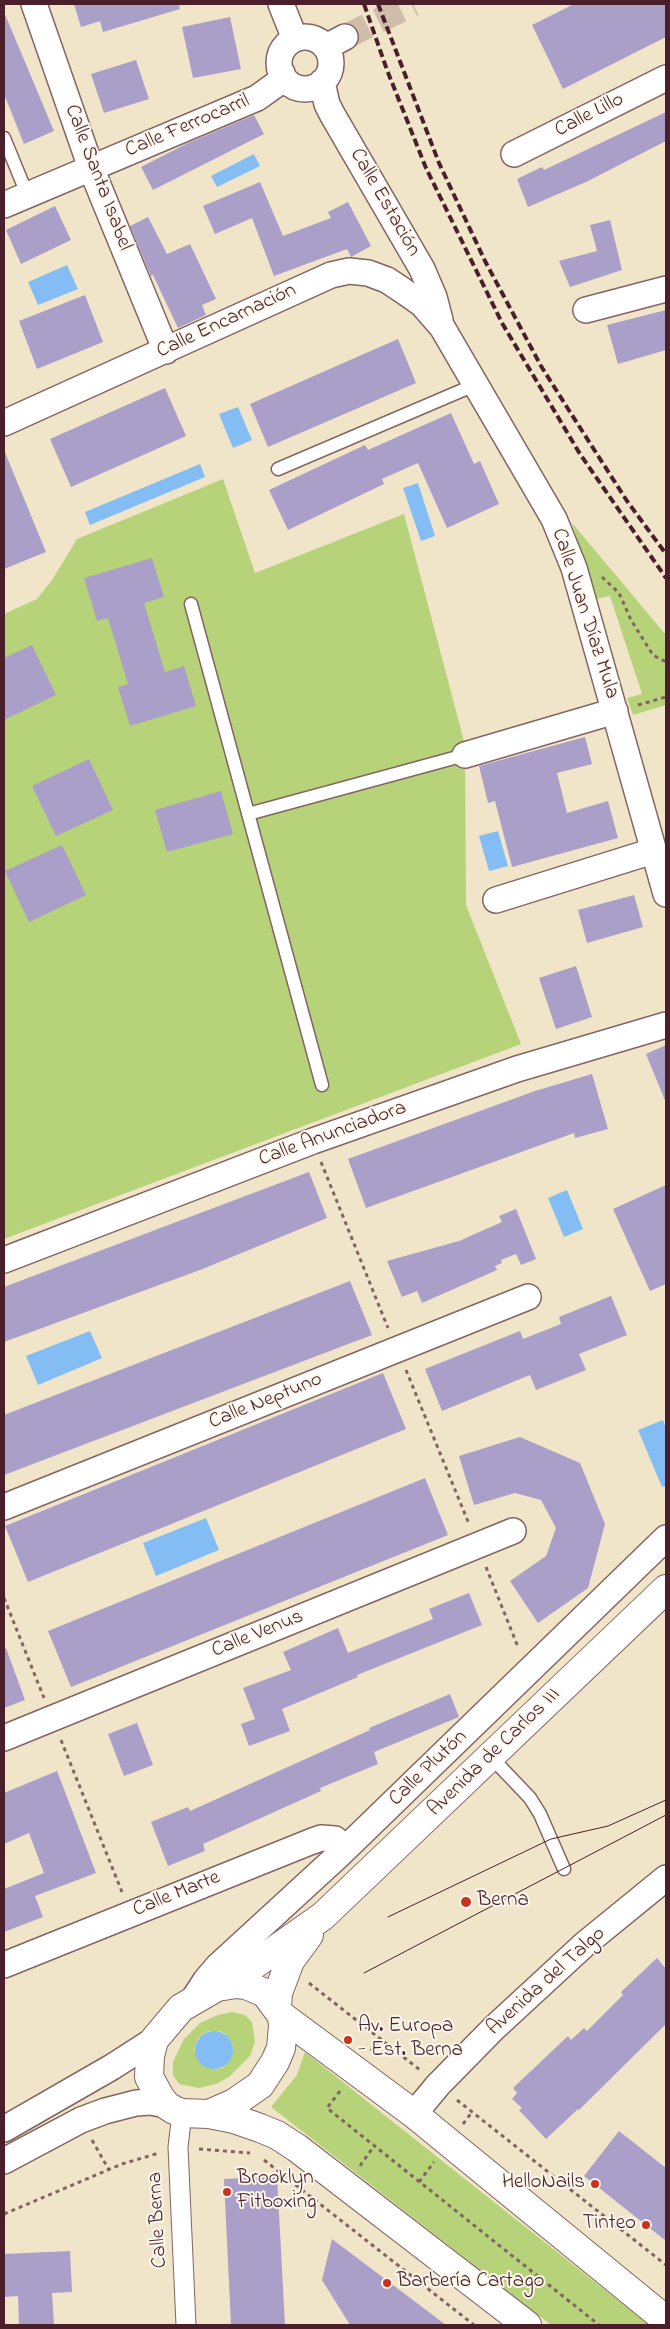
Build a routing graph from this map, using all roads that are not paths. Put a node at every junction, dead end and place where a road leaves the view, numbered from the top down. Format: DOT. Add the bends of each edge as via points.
graph roads {
  1 [pos="34,4"];
  2 [pos="281,4"];
  3 [pos="295,39"];
  4 [pos="282,73"];
  5 [pos="666,78"];
  6 [pos="322,82"];
  7 [pos="4,138"];
  8 [pos="514,154"];
  9 [pos="91,168"];
  10 [pos="28,194"];
  11 [pos="4,205"];
  12 [pos="666,289"];
  13 [pos="586,310"];
  14 [pos="442,327"];
  15 [pos="166,351"];
  16 [pos="477,384"];
  17 [pos="4,424"];
  18 [pos="278,469"];
  19 [pos="191,604"];
  20 [pos="615,711"];
  21 [pos="465,755"];
  22 [pos="248,814"];
  23 [pos="653,851"];
  24 [pos="666,894"];
  25 [pos="496,900"];
  26 [pos="666,1025"];
  27 [pos="322,1085"];
  28 [pos="4,1260"];
  29 [pos="528,1297"];
  30 [pos="4,1507"];
  31 [pos="513,1531"];
  32 [pos="666,1538"];
  33 [pos="666,1589"];
  34 [pos="4,1738"];
  35 [pos="491,1757"];
  36 [pos="340,1854"];
  37 [pos="564,1869"];
  38 [pos="666,1878"];
  39 [pos="323,1916"];
  40 [pos="4,1965"];
  41 [pos="224,1986"];
  42 [pos="193,2000"];
  43 [pos="279,2011"];
  44 [pos="154,2040"];
  45 [pos="174,2109"];
  46 [pos="209,2114"];
  47 [pos="414,2114"];
  48 [pos="4,2129"];
  49 [pos="4,2161"];
  50 [pos="666,2320"];
  51 [pos="186,2325"];
  52 [pos="527,2325"];
  1 -- 9 [label="street, Calle Santa Isabel"];
  2 -- 3 [label="street"];
  3 -- 4 [label="street" via="280,57"];
  3 -- 6 [label="street" via="303,37 335,42 327,76"];
  4 -- 6 [label="street" via="292,85 300,88"];
  4 -- 9 [label="street, Calle Ferrocarril" via="278,82 257,98"];
  5 -- 8 [label="street, Calle Lillo"];
  6 -- 14 [label="street, Calle Estación" via="332,114 422,269"];
  7 -- 10 [label="lane"];
  9 -- 10 [label="street, Calle Ferrocarril"];
  9 -- 15 [label="street, Calle Santa Isabel"];
  10 -- 11 [label="street, Calle Ferrocarril"];
  12 -- 13 [label="street"];
  14 -- 15 [label="street, Calle Encarnación" via="422,304 387,280 349,271 331,274"];
  14 -- 16 [label="street, Calle Juan Díaz Mula"];
  15 -- 17 [label="street, Calle Encarnación"];
  16 -- 18 [label="lane"];
  16 -- 20 [label="street, Calle Juan Díaz Mula" via="554,519 574,568"];
  19 -- 22 [label="lane"];
  20 -- 21 [label="street"];
  20 -- 23 [label="street, Calle Juan Díaz Mula"];
  21 -- 22 [label="lane"];
  22 -- 27 [label="lane"];
  23 -- 24 [label="street, Calle Juan Díaz Mula"];
  23 -- 25 [label="street"];
  26 -- 28 [label="street, Calle Anunciadora" via="517,1069 313,1141"];
  29 -- 30 [label="street, Calle Neptuno"];
  31 -- 34 [label="street, Calle Venus"];
  32 -- 36 [label="street, Calle Plutón"];
  33 -- 35 [label="street, Avenida de Carlos III"];
  35 -- 37 [label="lane" via="530,1798"];
  35 -- 39 [label="street, Avenida de Carlos III"];
  36 -- 40 [label="street, Calle Marte" via="339,1842 321,1838"];
  36 -- 42 [label="street, Calle Plutón" via="218,1966"];
  38 -- 47 [label="street, Avenida del Talgo" via="585,1944 494,2028"];
  39 -- 41 [label="street, Avenida de Carlos III"];
  39 -- 43 [label="street, Avenida de Carlos III" via="290,1961 278,1993"];
  41 -- 42 [label="street"];
  41 -- 43 [label="street" via="236,1984 256,1988 265,1993"];
  42 -- 44 [label="street" via="181,2008"];
  43 -- 46 [label="street" via="283,2026 281,2048 268,2075 246,2096"];
  43 -- 47 [label="street"];
  44 -- 45 [label="street" via="149,2077 153,2088"];
  44 -- 48 [label="street"];
  45 -- 46 [label="street"];
  45 -- 49 [label="street" via="151,2102 105,2111 81,2120"];
  45 -- 51 [label="street, Calle Berna"];
  46 -- 52 [label="street" via="234,2118 260,2128 297,2148"];
  47 -- 50 [label="street"];
}
